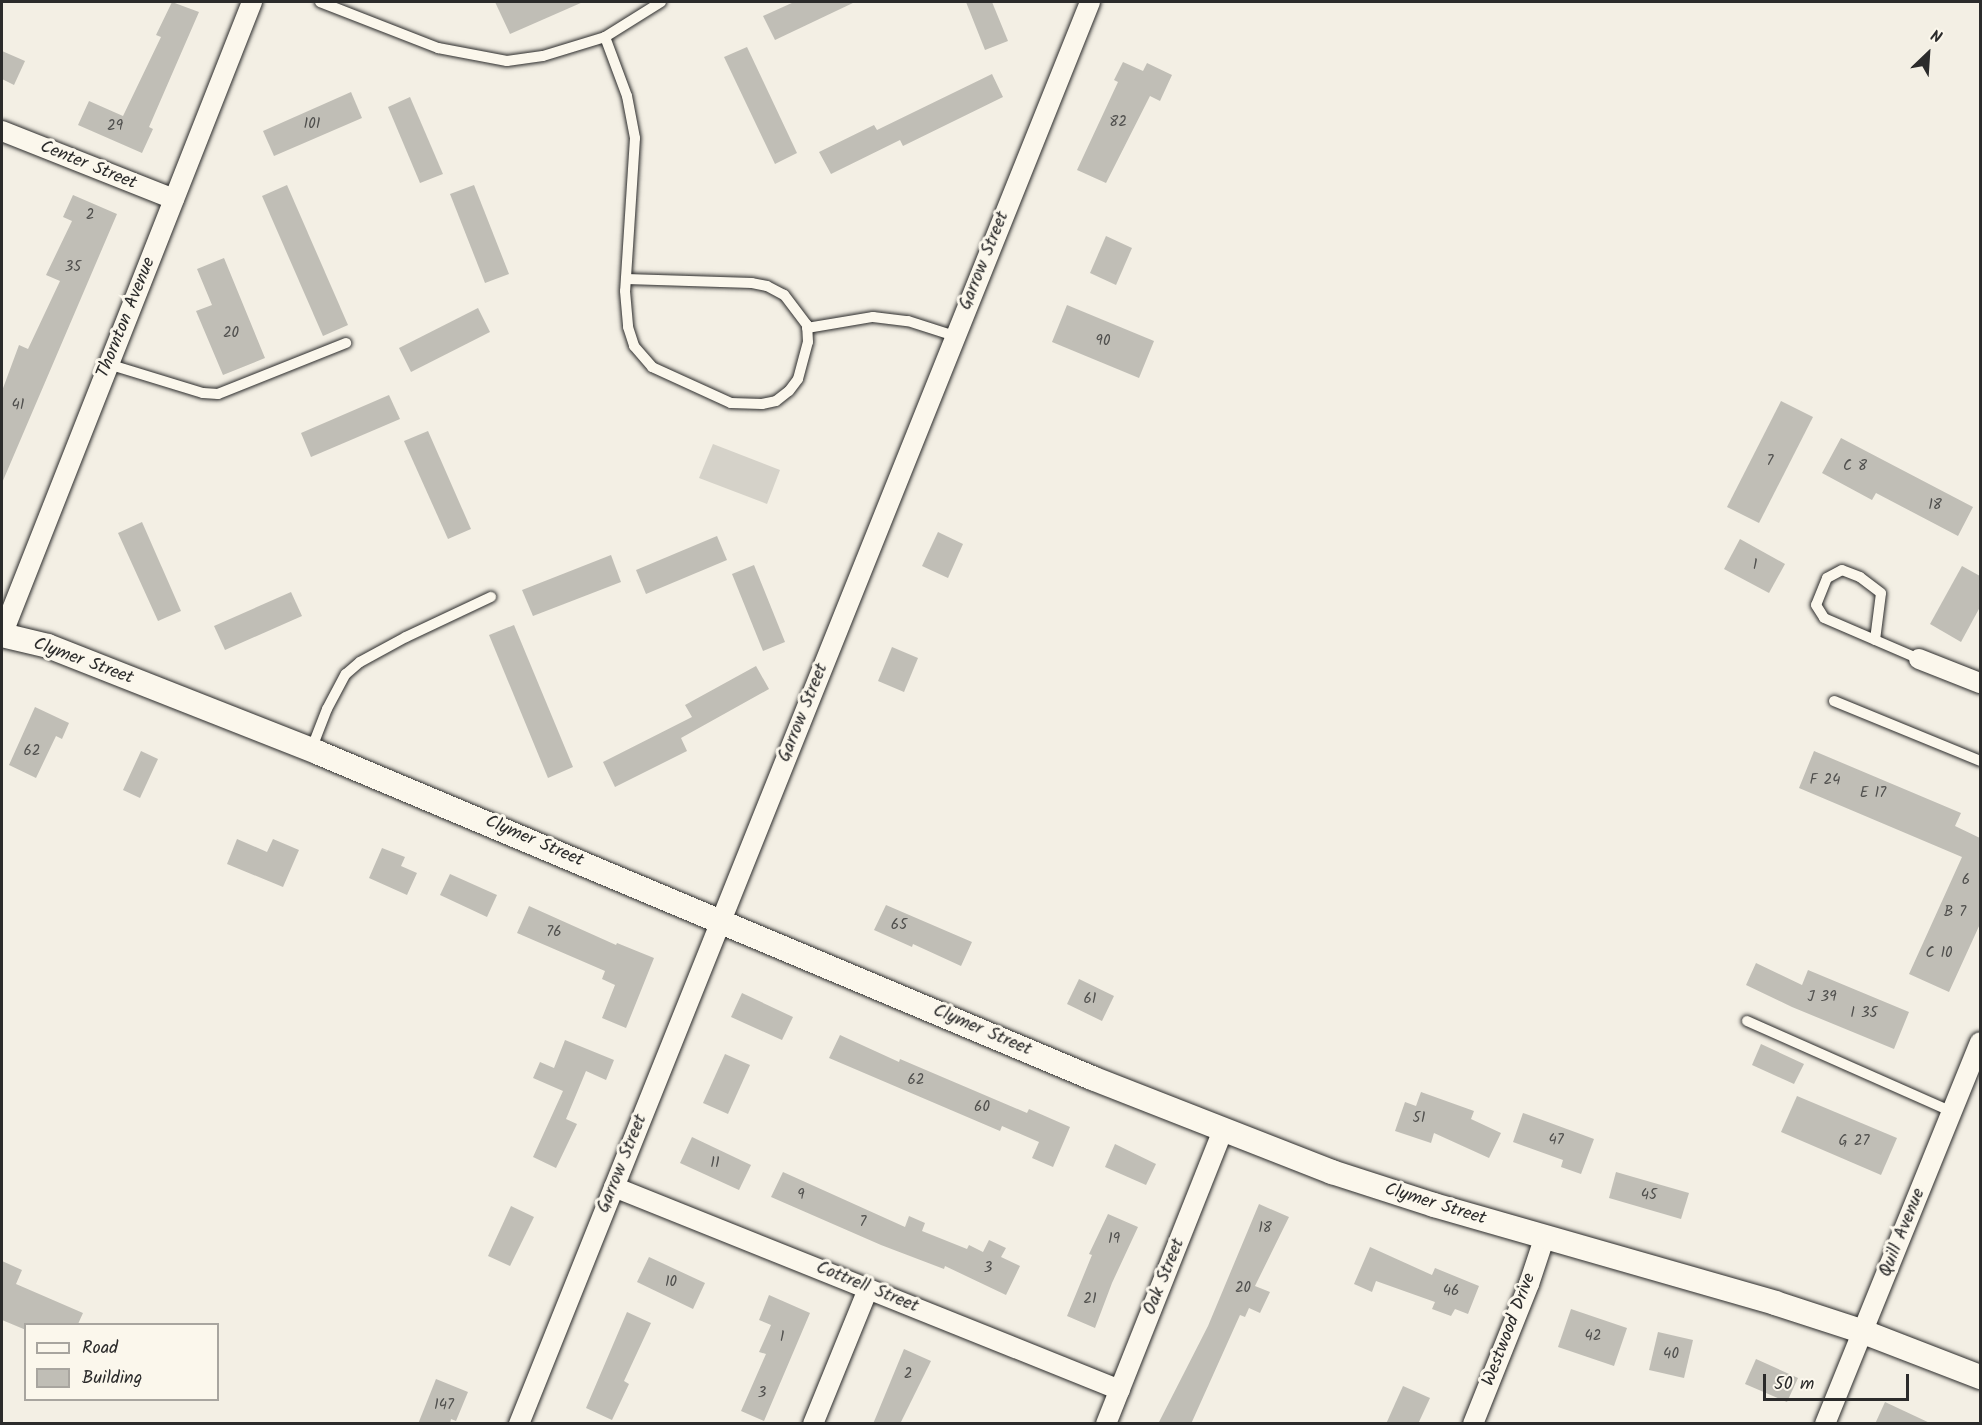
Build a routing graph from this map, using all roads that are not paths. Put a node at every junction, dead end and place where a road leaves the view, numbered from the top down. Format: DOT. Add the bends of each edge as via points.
graph roads {
  1 [pos="252,2"];
  2 [pos="320,2"];
  3 [pos="661,2"];
  4 [pos="1090,2"];
  5 [pos="605,37"];
  6 [pos="2,131"];
  7 [pos="174,199"];
  8 [pos="626,279"];
  9 [pos="807,328"];
  10 [pos="955,336"];
  11 [pos="346,343"];
  12 [pos="108,364"];
  13 [pos="491,597"];
  14 [pos="2,635"];
  15 [pos="1875,640"];
  16 [pos="1919,659"];
  17 [pos="1980,683"];
  18 [pos="1834,700"];
  19 [pos="310,750"];
  20 [pos="1980,761"];
  21 [pos="721,920"];
  22 [pos="1746,1021"];
  23 [pos="1980,1042"];
  24 [pos="1952,1112"];
  25 [pos="1223,1130"];
  26 [pos="614,1187"];
  27 [pos="1545,1236"];
  28 [pos="868,1288"];
  29 [pos="1861,1332"];
  30 [pos="1980,1377"];
  31 [pos="1120,1390"];
  32 [pos="519,1424"];
  33 [pos="813,1424"];
  34 [pos="1106,1424"];
  35 [pos="1473,1424"];
  36 [pos="1826,1424"];
  1 -- 7 [label="street, Thornton Avenue"];
  2 -- 5 [label="lane" via="438,48 507,61 543,56"];
  3 -- 5 [label="lane"];
  4 -- 10 [label="street, Garrow Street"];
  5 -- 8 [label="lane" via="627,96 635,138"];
  6 -- 7 [label="street, Center Street"];
  7 -- 12 [label="street, Thornton Avenue"];
  8 -- 9 [label="lane" via="767,286 784,295 800,312"];
  8 -- 9 [label="lane" via="628,327 641,355 652,367 731,404 769,403 789,391 805,361"];
  9 -- 10 [label="lane" via="873,317 908,321"];
  10 -- 21 [label="street, Garrow Street"];
  11 -- 12 [label="lane" via="219,394 182,388"];
  12 -- 14 [label="street, Thornton Avenue"];
  13 -- 19 [label="lane" via="360,662 346,674"];
  14 -- 19 [label="street, Clymer Street" via="48,646"];
  15 -- 15 [label="lane" via="1824,618 1816,605 1827,578 1842,570 1860,577 1881,593"];
  15 -- 16 [label="lane"];
  16 -- 17 [label="street"];
  18 -- 20 [label="lane"];
  19 -- 21 [label="street, Clymer Street"];
  21 -- 25 [label="street, Clymer Street"];
  21 -- 26 [label="street, Garrow Street"];
  22 -- 24 [label="lane"];
  23 -- 24 [label="street, Quill Avenue"];
  24 -- 29 [label="street, Quill Avenue"];
  25 -- 27 [label="street, Clymer Street" via="1387,1191"];
  25 -- 31 [label="street, Oak Street"];
  26 -- 28 [label="street, Cottrell Street"];
  26 -- 32 [label="street, Garrow Street"];
  27 -- 29 [label="street, Clymer Street"];
  27 -- 35 [label="street, Westwood Drive"];
  28 -- 31 [label="street, Cottrell Street"];
  28 -- 33 [label="street"];
  29 -- 30 [label="street, Clymer Street"];
  29 -- 36 [label="street, Quill Avenue"];
  31 -- 34 [label="street, Oak Street"];
}
